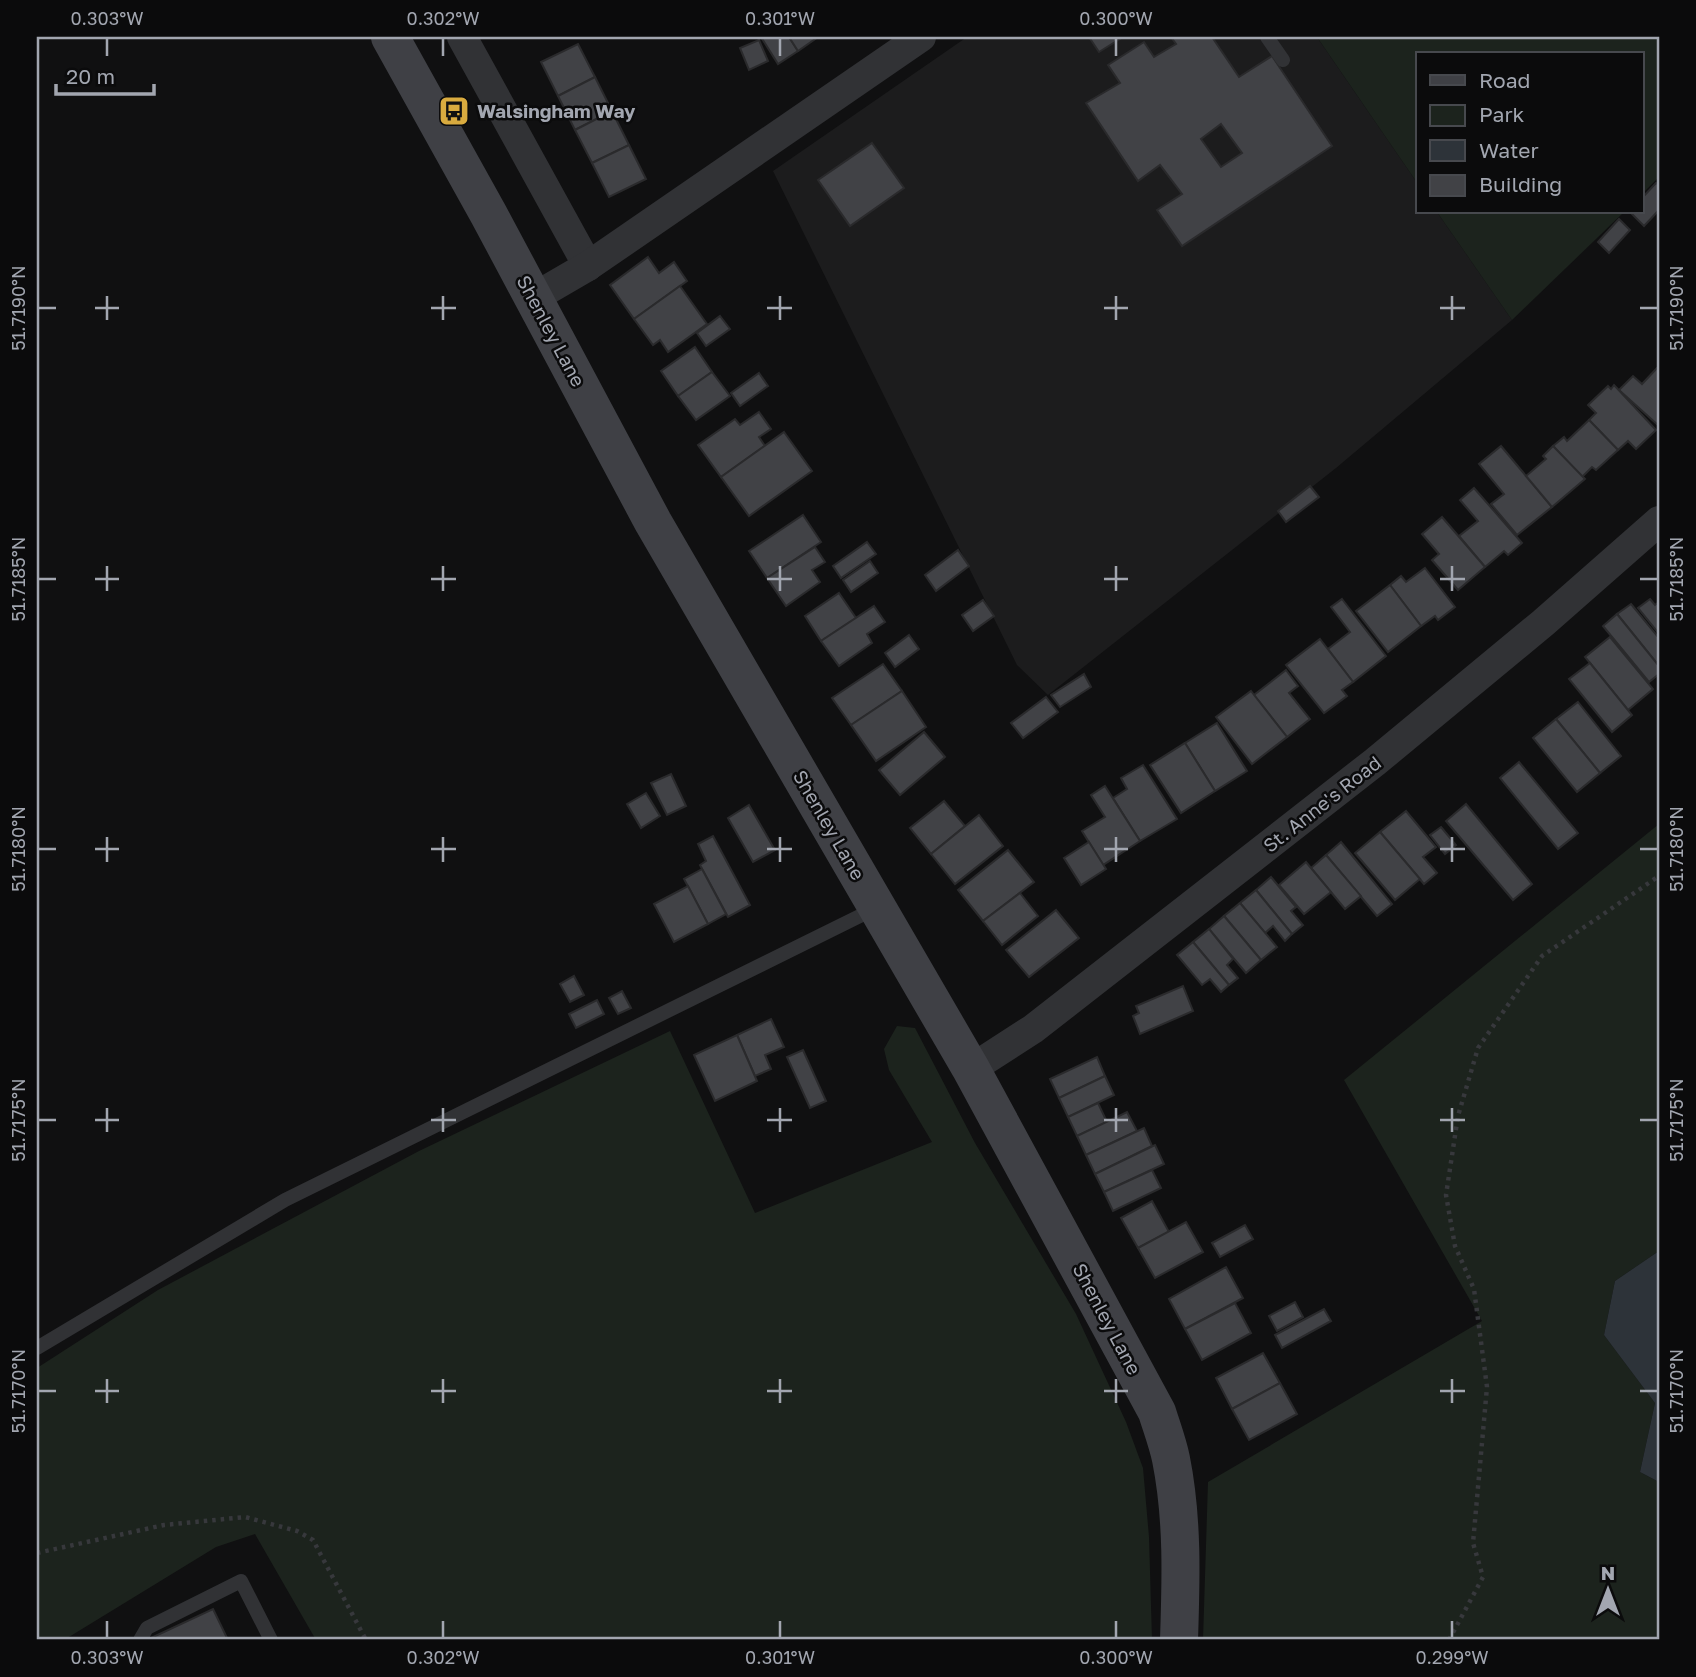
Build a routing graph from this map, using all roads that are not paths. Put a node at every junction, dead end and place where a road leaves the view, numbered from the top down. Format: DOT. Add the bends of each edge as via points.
graph roads {
  1 [pos="390,37"];
  2 [pos="462,37"];
  3 [pos="921,37"];
  4 [pos="1267,37"];
  5 [pos="1283,60"];
  6 [pos="588,266"];
  7 [pos="533,298"];
  8 [pos="1659,521"];
  9 [pos="877,907"];
  10 [pos="971,1069"];
  11 [pos="37,1349"];
  12 [pos="140,1640"];
  13 [pos="271,1640"];
  14 [pos="1179,1640"];
  1 -- 7 [label="main road, Shenley Lane"];
  2 -- 6 [label="street"];
  3 -- 6 [label="street"];
  4 -- 5 [label="lane"];
  6 -- 7 [label="street"];
  7 -- 9 [label="main road, Shenley Lane" via="653,522"];
  8 -- 10 [label="street, St. Anne's Road" via="1375,762 1033,1029"];
  9 -- 10 [label="main road, Shenley Lane"];
  9 -- 11 [label="lane" via="285,1200"];
  10 -- 14 [label="main road, Shenley Lane" via="1157,1412 1171,1457 1177,1499"];
  12 -- 13 [label="lane" via="147,1628 241,1581"];
}
